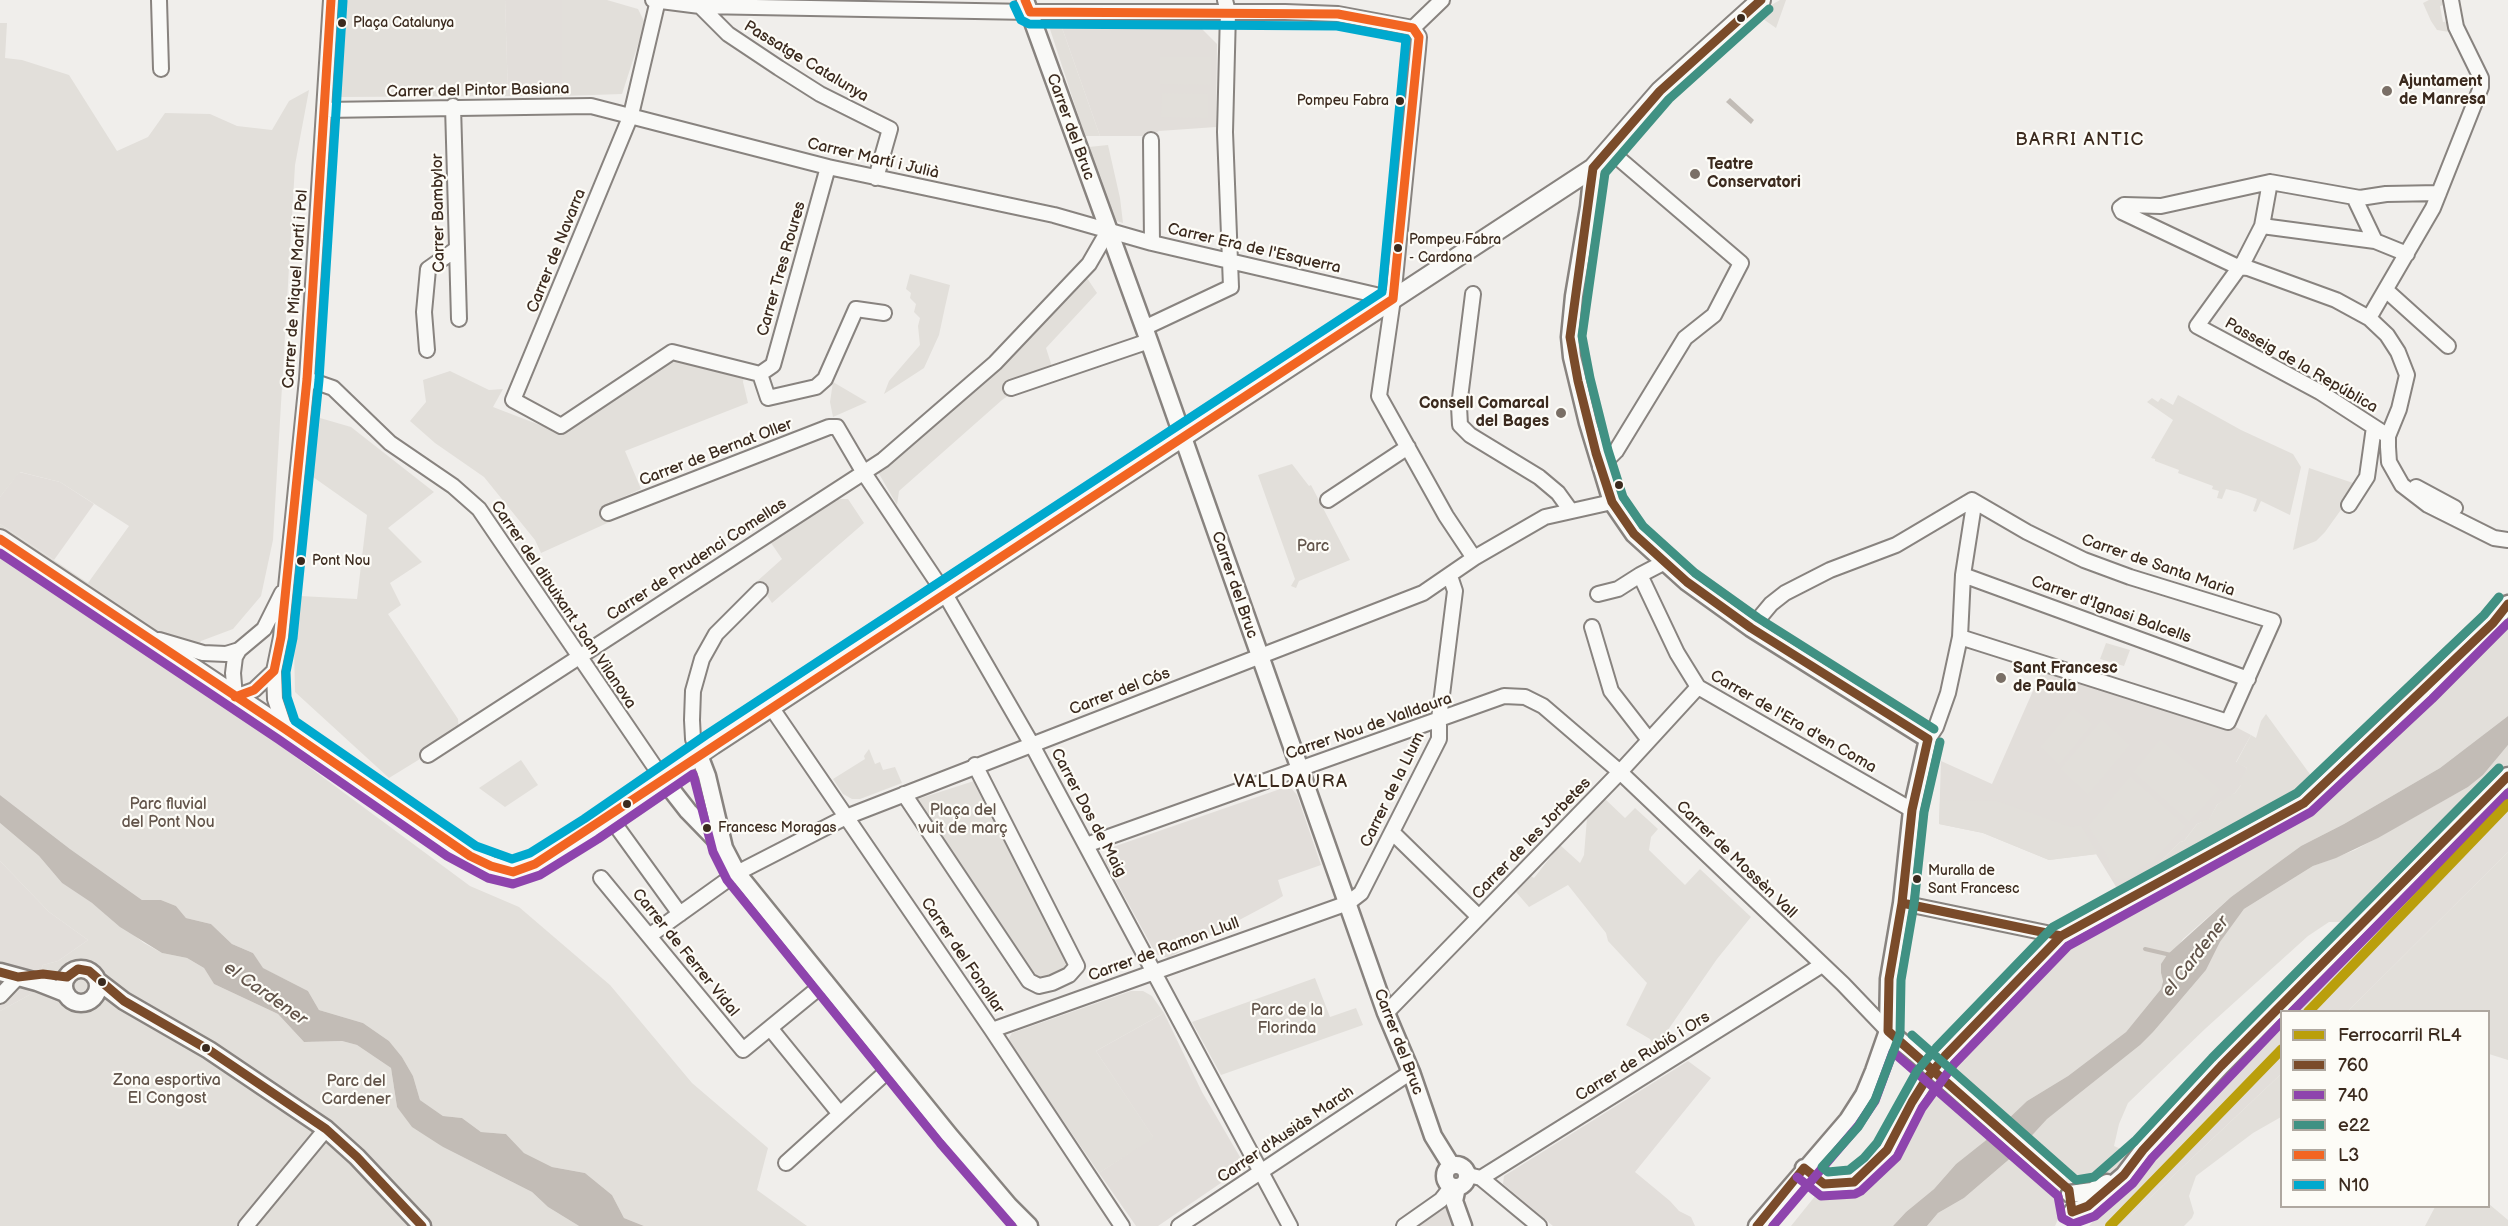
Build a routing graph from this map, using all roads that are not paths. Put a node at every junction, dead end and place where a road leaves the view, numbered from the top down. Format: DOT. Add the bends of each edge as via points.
graph roads {
  1 [pos="159,0"];
  2 [pos="331,0"];
  3 [pos="656,0"];
  4 [pos="1297,0"];
  5 [pos="1442,0"];
  6 [pos="1761,0"];
  7 [pos="2451,0"];
  8 [pos="700,6"];
  9 [pos="1028,6"];
  10 [pos="1227,6"];
  11 [pos="1285,12"];
  12 [pos="1413,27"];
  13 [pos="161,69"];
  14 [pos="453,106"];
  15 [pos="324,110"];
  16 [pos="631,115"];
  17 [pos="1151,140"];
  18 [pos="1610,151"];
  19 [pos="828,167"];
  20 [pos="1593,168"];
  21 [pos="876,178"];
  22 [pos="2270,182"];
  23 [pos="2439,193"];
  24 [pos="2354,197"];
  25 [pos="2262,226"];
  26 [pos="1108,231"];
  27 [pos="2376,241"];
  28 [pos="1152,243"];
  29 [pos="455,250"];
  30 [pos="2407,254"];
  31 [pos="1228,259"];
  32 [pos="2238,267"];
  33 [pos="2387,291"];
  34 [pos="1473,294"];
  35 [pos="1393,299"];
  36 [pos="884,313"];
  37 [pos="2369,318"];
  38 [pos="459,319"];
  39 [pos="1146,335"];
  40 [pos="2448,346"];
  41 [pos="427,350"];
  42 [pos="760,374"];
  43 [pos="306,379"];
  44 [pos="1011,388"];
  45 [pos="837,427"];
  46 [pos="2374,427"];
  47 [pos="2388,436"];
  48 [pos="1183,438"];
  49 [pos="1408,447"];
  50 [pos="1600,466"];
  51 [pos="864,473"];
  52 [pos="1328,500"];
  53 [pos="1972,500"];
  54 [pos="1612,502"];
  55 [pos="2349,505"];
  56 [pos="1571,510"];
  57 [pos="608,513"];
  58 [pos="0,539"];
  59 [pos="2505,539"];
  60 [pos="1474,558"];
  61 [pos="1665,562"];
  62 [pos="1640,575"];
  63 [pos="1963,575"];
  64 [pos="1450,576"];
  65 [pos="287,580"];
  66 [pos="760,590"];
  67 [pos="945,594"];
  68 [pos="1598,594"];
  69 [pos="2508,604"];
  70 [pos="1592,627"];
  71 [pos="1751,628"];
  72 [pos="141,633"];
  73 [pos="1960,637"];
  74 [pos="239,650"];
  75 [pos="578,656"];
  76 [pos="1260,657"];
  77 [pos="274,671"];
  78 [pos="2248,679"];
  79 [pos="1698,687"];
  80 [pos="235,697"];
  81 [pos="771,708"];
  82 [pos="1439,719"];
  83 [pos="1557,719"];
  84 [pos="285,729"];
  85 [pos="1928,739"];
  86 [pos="1649,740"];
  87 [pos="1031,743"];
  88 [pos="706,750"];
  89 [pos="428,755"];
  90 [pos="975,765"];
  91 [pos="1300,768"];
  92 [pos="1620,772"];
  93 [pos="2508,776"];
  94 [pos="663,778"];
  95 [pos="904,794"];
  96 [pos="1912,810"];
  97 [pos="609,816"];
  98 [pos="846,817"];
  99 [pos="1392,832"];
  100 [pos="1086,845"];
  101 [pos="724,848"];
  102 [pos="737,873"];
  103 [pos="601,878"];
  104 [pos="1348,903"];
  105 [pos="1902,903"];
  106 [pos="680,914"];
  107 [pos="1479,917"];
  108 [pos="650,936"];
  109 [pos="2061,936"];
  110 [pos="1822,965"];
  111 [pos="1153,970"];
  112 [pos="0,972"];
  113 [pos="18,977"];
  114 [pos="98,981"];
  115 [pos="826,982"];
  116 [pos="66,985"];
  117 [pos="0,996"];
  118 [pos="90,1001"];
  119 [pos="124,1001"];
  120 [pos="1386,1013"];
  121 [pos="770,1028"];
  122 [pos="992,1029"];
  123 [pos="1888,1031"];
  124 [pos="893,1066"];
  125 [pos="1411,1072"];
  126 [pos="840,1114"];
  127 [pos="326,1129"];
  128 [pos="2144,1150"];
  129 [pos="786,1163"];
  130 [pos="1804,1168"];
  131 [pos="1260,1172"];
  132 [pos="1464,1182"];
  133 [pos="2070,1194"];
  134 [pos="2070,1219"];
  135 [pos="246,1226"];
  136 [pos="422,1226"];
  137 [pos="1029,1226"];
  138 [pos="1122,1226"];
  139 [pos="1179,1226"];
  140 [pos="1290,1226"];
  141 [pos="1404,1226"];
  142 [pos="1463,1226"];
  143 [pos="1539,1226"];
  144 [pos="1757,1226"];
  1 -- 13 [label="street"];
  2 -- 15 [label="street, Carrer de Miquel Martí i Pol"];
  3 -- 8 [label="street"];
  3 -- 16 [label="street"];
  4 -- 11 [label="street"];
  5 -- 12 [label="street"];
  6 -- 18 [label="main road" via="1660,91"];
  7 -- 23 [label="street" via="2456,27 2481,78 2481,87"];
  8 -- 9 [label="street" via="996,11"];
  8 -- 21 [label="street, Passatge Catalunya" via="728,34 779,68 820,94 890,129"];
  9 -- 10 [label="street"];
  9 -- 26 [label="street, Carrer del Bruc"];
  10 -- 11 [label="street"];
  10 -- 31 [label="street"];
  11 -- 12 [label="street" via="1338,14"];
  12 -- 35 [label="street" via="1419,37"];
  14 -- 15 [label="street, Carrer del Pintor Basiana"];
  14 -- 16 [label="street, Carrer del Pintor Basiana" via="591,106"];
  14 -- 29 [label="street, Carrer Bambylor"];
  15 -- 43 [label="street, Carrer de Miquel Martí i Pol"];
  16 -- 19 [label="street, Carrer Martí i Julià"];
  16 -- 42 [label="street, Carrer de Navarra" via="513,400 561,426 672,352"];
  17 -- 28 [label="street"];
  18 -- 20 [label="main road"];
  18 -- 50 [label="street" via="1741,263 1714,315 1685,338 1617,451"];
  19 -- 21 [label="street, Carrer Martí i Julià"];
  19 -- 42 [label="street, Carrer Tres Roures" via="773,365"];
  20 -- 35 [label="main road"];
  20 -- 50 [label="street" via="1570,337"];
  21 -- 26 [label="street, Carrer Martí i Julià" via="1054,215"];
  22 -- 24 [label="street"];
  22 -- 25 [label="street"];
  22 -- 32 [label="street" via="2161,206 2120,208"];
  23 -- 24 [label="street"];
  23 -- 30 [label="street"];
  24 -- 27 [label="street"];
  25 -- 27 [label="street"];
  25 -- 32 [label="street"];
  26 -- 28 [label="street, Carrer Era de l'Esquerra"];
  26 -- 39 [label="street, Carrer del Bruc"];
  26 -- 51 [label="street, Carrer de Prudenci Comellas" via="1089,264 995,363"];
  27 -- 30 [label="street"];
  28 -- 31 [label="street, Carrer Era de l'Esquerra"];
  29 -- 38 [label="street, Carrer Bambylor"];
  29 -- 41 [label="street" via="428,269 424,312"];
  30 -- 33 [label="street"];
  31 -- 35 [label="street, Carrer Era de l'Esquerra"];
  31 -- 39 [label="street" via="1231,287"];
  32 -- 37 [label="street" via="2336,300"];
  32 -- 46 [label="street, Passeig de la República" via="2197,326"];
  33 -- 37 [label="street"];
  33 -- 40 [label="street"];
  34 -- 56 [label="street" via="1460,424 1470,435 1539,477"];
  35 -- 48 [label="main road"];
  35 -- 49 [label="street" via="1379,396"];
  36 -- 42 [label="street" via="856,309 825,379 816,387 768,398"];
  37 -- 47 [label="street" via="2392,344 2407,375"];
  39 -- 44 [label="street"];
  39 -- 48 [label="street, Carrer del Bruc"];
  43 -- 65 [label="street, Carrer de Miquel Martí i Pol"];
  43 -- 75 [label="street, Carrer del dibuixant Joan Vilanova" via="333,388 390,443 480,509"];
  45 -- 51 [label="street, Carrer Dos de Maig"];
  45 -- 57 [label="street, Carrer de Bernat Oller"];
  46 -- 47 [label="street, Passeig de la República"];
  46 -- 55 [label="street" via="2367,477"];
  47 -- 59 [label="street" via="2388,456 2406,489 2494,538"];
  48 -- 67 [label="main road"];
  48 -- 76 [label="street, Carrer del Bruc"];
  49 -- 52 [label="street"];
  49 -- 60 [label="street"];
  50 -- 54 [label="street"];
  51 -- 67 [label="street, Carrer Dos de Maig"];
  51 -- 75 [label="street, Carrer de Prudenci Comellas"];
  53 -- 63 [label="street"];
  53 -- 71 [label="street" via="1896,545 1830,570 1785,593"];
  53 -- 78 [label="street, Carrer de Santa Maria" via="2084,560 2273,621"];
  54 -- 56 [label="street, Carrer del Cós"];
  54 -- 61 [label="street" via="1634,534"];
  56 -- 60 [label="street, Carrer del Cós" via="1545,517"];
  58 -- 72 [label="main road"];
  60 -- 64 [label="street, Carrer del Cós"];
  61 -- 62 [label="street"];
  61 -- 71 [label="street"];
  62 -- 68 [label="street" via="1618,589"];
  62 -- 79 [label="street, Carrer de l'Era d'en Coma" via="1677,653"];
  63 -- 73 [label="street"];
  63 -- 78 [label="street, Carrer d'Ignasi Balcells"];
  64 -- 76 [label="street, Carrer del Cós" via="1423,593"];
  64 -- 82 [label="street, Carrer de la Llum" via="1455,591"];
  65 -- 74 [label="street, Carrer de Miquel Martí i Pol" via="264,629"];
  65 -- 77 [label="street, Carrer de Miquel Martí i Pol" via="282,637"];
  66 -- 88 [label="street" via="716,634 702,659 693,691 692,720 693,739"];
  67 -- 81 [label="main road"];
  67 -- 87 [label="street, Carrer Dos de Maig"];
  69 -- 109 [label="street" via="2304,803"];
  70 -- 86 [label="street" via="1611,691"];
  71 -- 85 [label="street"];
  72 -- 74 [label="street" via="203,653"];
  72 -- 80 [label="main road"];
  73 -- 78 [label="street" via="2228,722"];
  73 -- 85 [label="street" via="1948,693"];
  74 -- 80 [label="street" via="233,673"];
  75 -- 89 [label="street, Carrer de Prudenci Comellas"];
  75 -- 94 [label="street, Carrer del dibuixant Joan Vilanova"];
  76 -- 87 [label="street, Carrer del Cós"];
  76 -- 91 [label="street, Carrer del Bruc"];
  77 -- 80 [label="street" via="254,690"];
  77 -- 84 [label="street, Carrer de Miquel Martí i Pol" via="275,699"];
  79 -- 86 [label="street, Carrer de les Jorbetes"];
  79 -- 96 [label="street, Carrer de l'Era d'en Coma"];
  80 -- 84 [label="main road"];
  81 -- 88 [label="main road"];
  81 -- 98 [label="street, Carrer del Fonollar"];
  82 -- 83 [label="street, Carrer Nou de Valldaura" via="1504,696 1516,696 1534,700"];
  82 -- 91 [label="street, Carrer Nou de Valldaura"];
  82 -- 99 [label="street, Carrer de la Llum" via="1439,739"];
  83 -- 92 [label="street, Carrer de Mossèn Vall"];
  84 -- 97 [label="main road" via="462,851 513,872 535,864"];
  85 -- 96 [label="street"];
  86 -- 92 [label="street, Carrer de les Jorbetes"];
  87 -- 90 [label="street, Carrer del Cós"];
  87 -- 100 [label="street, Carrer Dos de Maig"];
  88 -- 94 [label="main road"];
  88 -- 101 [label="street" via="707,776"];
  90 -- 95 [label="street, Carrer del Cós"];
  90 -- 95 [label="street" via="1077,966 1052,983 1039,986 1029,981"];
  91 -- 100 [label="street, Carrer Nou de Valldaura"];
  91 -- 104 [label="street, Carrer del Bruc"];
  92 -- 107 [label="street, Carrer de les Jorbetes"];
  92 -- 110 [label="street, Carrer de Mossèn Vall"];
  93 -- 128 [label="street"];
  94 -- 97 [label="main road"];
  94 -- 101 [label="street"];
  95 -- 98 [label="street, Carrer del Cós"];
  96 -- 105 [label="street"];
  97 -- 106 [label="street, Carrer de Ferrer Vidal"];
  98 -- 102 [label="street, Carrer del Cós"];
  98 -- 122 [label="street, Carrer del Fonollar"];
  99 -- 104 [label="street, Carrer de la Llum" via="1361,893"];
  99 -- 107 [label="street"];
  100 -- 111 [label="street, Carrer Dos de Maig"];
  101 -- 102 [label="street"];
  102 -- 106 [label="street, Carrer del Cós"];
  102 -- 115 [label="street"];
  103 -- 108 [label="street, Carrer de Ferrer Vidal"];
  104 -- 111 [label="street, Carrer de Ramon Llull"];
  104 -- 120 [label="street, Carrer del Bruc"];
  105 -- 109 [label="street"];
  105 -- 123 [label="street" via="1889,979"];
  106 -- 108 [label="street, Carrer del Cós"];
  107 -- 120 [label="street, Carrer de les Jorbetes"];
  108 -- 121 [label="street, Carrer de Ferrer Vidal" via="743,1050"];
  109 -- 130 [label="street" via="1927,1078 1887,1150 1872,1167 1854,1182 1840,1184 1824,1184"];
  110 -- 123 [label="street, Carrer de Mossèn Vall"];
  110 -- 132 [label="street, Carrer de Rubió i Ors"];
  111 -- 122 [label="street, Carrer de Ramon Llull"];
  111 -- 131 [label="street, Carrer Dos de Maig"];
  112 -- 113 [label="street"];
  113 -- 116 [label="street"];
  113 -- 117 [label="street"];
  114 -- 116 [label="street" via="84,969 73,971"];
  114 -- 118 [label="street" via="97,993"];
  114 -- 119 [label="street"];
  115 -- 121 [label="street"];
  115 -- 124 [label="street"];
  116 -- 118 [label="street" via="76,1002"];
  118 -- 119 [label="street"];
  119 -- 127 [label="street" via="209,1050"];
  120 -- 125 [label="street, Carrer del Bruc"];
  121 -- 126 [label="street"];
  122 -- 138 [label="street, Carrer del Fonollar"];
  123 -- 130 [label="street" via="1864,1095 1848,1120"];
  123 -- 133 [label="street, bridge"];
  124 -- 126 [label="street"];
  124 -- 137 [label="street"];
  125 -- 131 [label="street, Carrer d'Ausiàs March"];
  125 -- 132 [label="street, Carrer del Bruc" via="1432,1136 1451,1165 1445,1176 1448,1183"];
  126 -- 129 [label="street"];
  127 -- 135 [label="street"];
  127 -- 136 [label="street"];
  128 -- 133 [label="street" via="2107,1183 2092,1191"];
  128 -- 134 [label="street" via="2124,1175"];
  130 -- 144 [label="street"];
  131 -- 139 [label="street, Carrer d'Ausiàs March"];
  131 -- 140 [label="street, Carrer Dos de Maig"];
  132 -- 141 [label="street, Carrer de Rubió i Ors"];
  132 -- 142 [label="street" via="1454,1201"];
  132 -- 143 [label="street"];
  133 -- 134 [label="street"];
}
